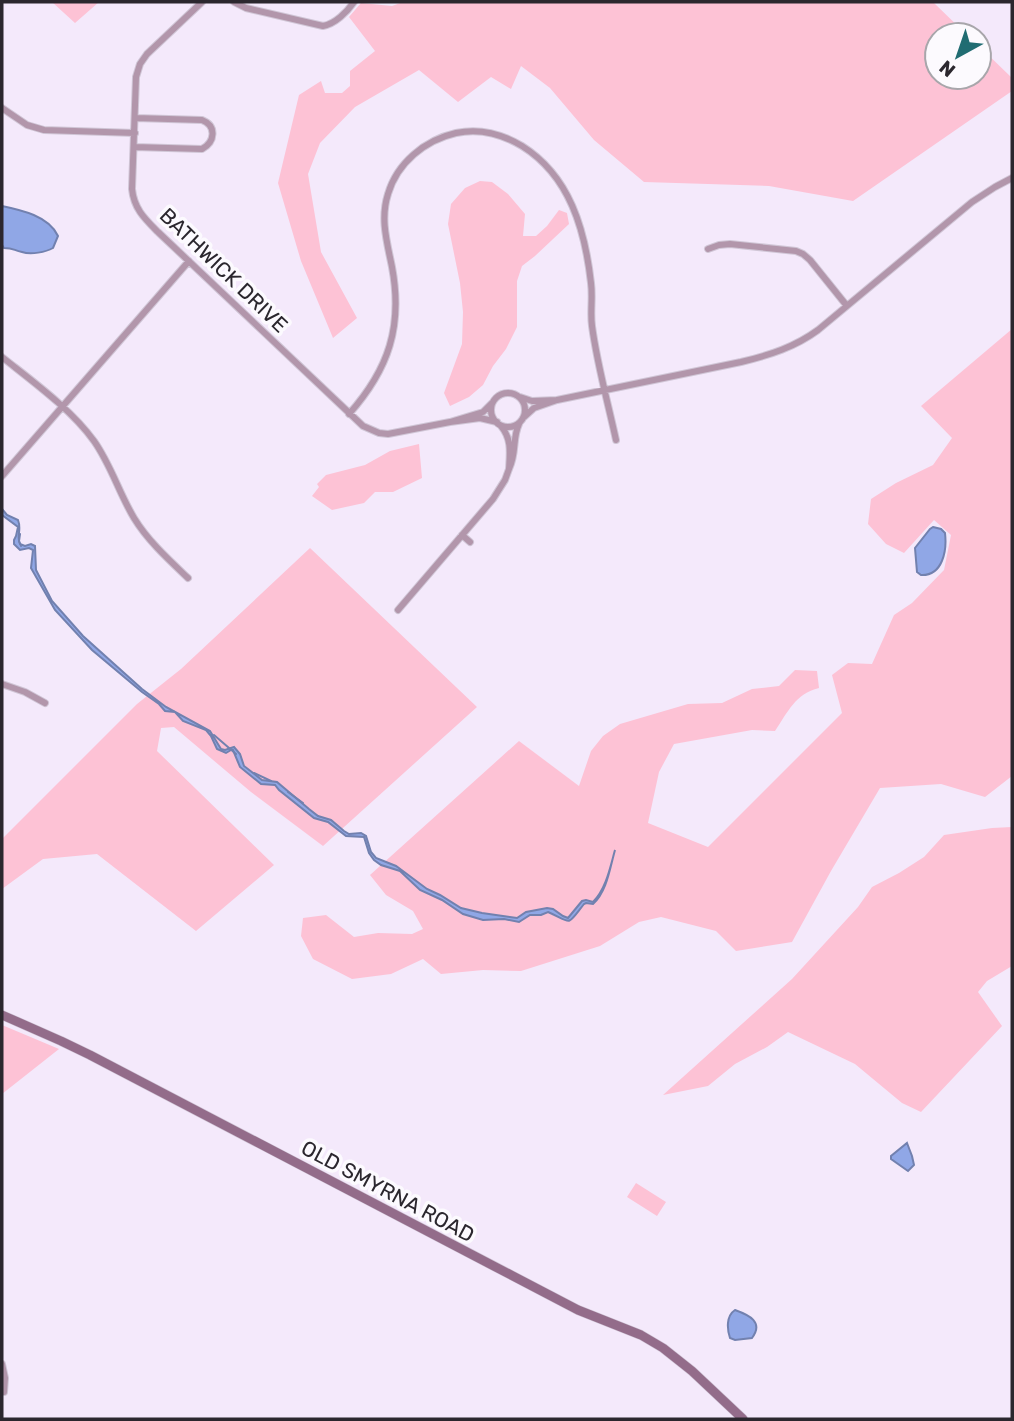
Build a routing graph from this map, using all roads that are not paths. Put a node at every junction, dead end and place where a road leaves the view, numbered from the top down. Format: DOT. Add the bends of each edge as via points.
graph roads {
  1 [pos="202,2"];
  2 [pos="234,2"];
  3 [pos="354,2"];
  4 [pos="2,108"];
  5 [pos="135,118"];
  6 [pos="135,133"];
  7 [pos="134,147"];
  8 [pos="1012,178"];
  9 [pos="708,249"];
  10 [pos="189,261"];
  11 [pos="847,306"];
  12 [pos="2,357"];
  13 [pos="605,390"];
  14 [pos="516,395"];
  15 [pos="557,400"];
  16 [pos="494,402"];
  17 [pos="61,407"];
  18 [pos="349,414"];
  19 [pos="522,420"];
  20 [pos="450,422"];
  21 [pos="498,423"];
  22 [pos="616,440"];
  23 [pos="509,470"];
  24 [pos="2,476"];
  25 [pos="462,535"];
  26 [pos="470,542"];
  27 [pos="188,579"];
  28 [pos="398,610"];
  29 [pos="2,684"];
  30 [pos="45,703"];
  31 [pos="2,1015"];
  32 [pos="2,1364"];
  33 [pos="4,1392"];
  34 [pos="743,1419"];
  1 -- 5 [label="street, BATHWICK DRIVE" via="140,64"];
  2 -- 3 [label="street" via="323,26 338,19"];
  4 -- 6 [label="street" via="39,129"];
  5 -- 6 [label="street, BATHWICK DRIVE"];
  5 -- 7 [label="street" via="202,120 213,135 207,146 199,149"];
  6 -- 7 [label="street, BATHWICK DRIVE"];
  7 -- 10 [label="street, BATHWICK DRIVE" via="132,189 137,208"];
  8 -- 11 [label="street" via="972,202"];
  9 -- 11 [label="street" via="730,244 796,251 810,260"];
  10 -- 17 [label="street"];
  10 -- 18 [label="street, BATHWICK DRIVE"];
  11 -- 13 [label="street" via="811,335 778,352"];
  12 -- 17 [label="street"];
  13 -- 15 [label="street"];
  13 -- 18 [label="street" via="592,324 590,276 581,228 570,200 549,169 526,149 498,135 466,131 419,150 390,188 384,223 396,292 394,331 379,373"];
  13 -- 22 [label="street"];
  14 -- 15 [label="street" via="532,401"];
  14 -- 16 [label="street" via="504,394"];
  14 -- 19 [label="street" via="524,405"];
  15 -- 19 [label="street" via="534,408"];
  16 -- 20 [label="street, BATHWICK DRIVE" via="483,412"];
  16 -- 21 [label="street" via="491,411"];
  17 -- 24 [label="street"];
  17 -- 27 [label="street" via="99,448 144,532"];
  18 -- 20 [label="street, BATHWICK DRIVE" via="384,434"];
  19 -- 21 [label="street" via="511,427"];
  19 -- 23 [label="street"];
  20 -- 21 [label="street, BATHWICK DRIVE" via="480,418"];
  21 -- 23 [label="street" via="510,442"];
  23 -- 25 [label="street" via="499,491"];
  25 -- 26 [label="street"];
  25 -- 28 [label="street"];
  29 -- 30 [label="street"];
  31 -- 34 [label="street, OLD SMYRNA ROAD" via="90,1055 578,1310 652,1341"];
  32 -- 33 [label="street"];
}
